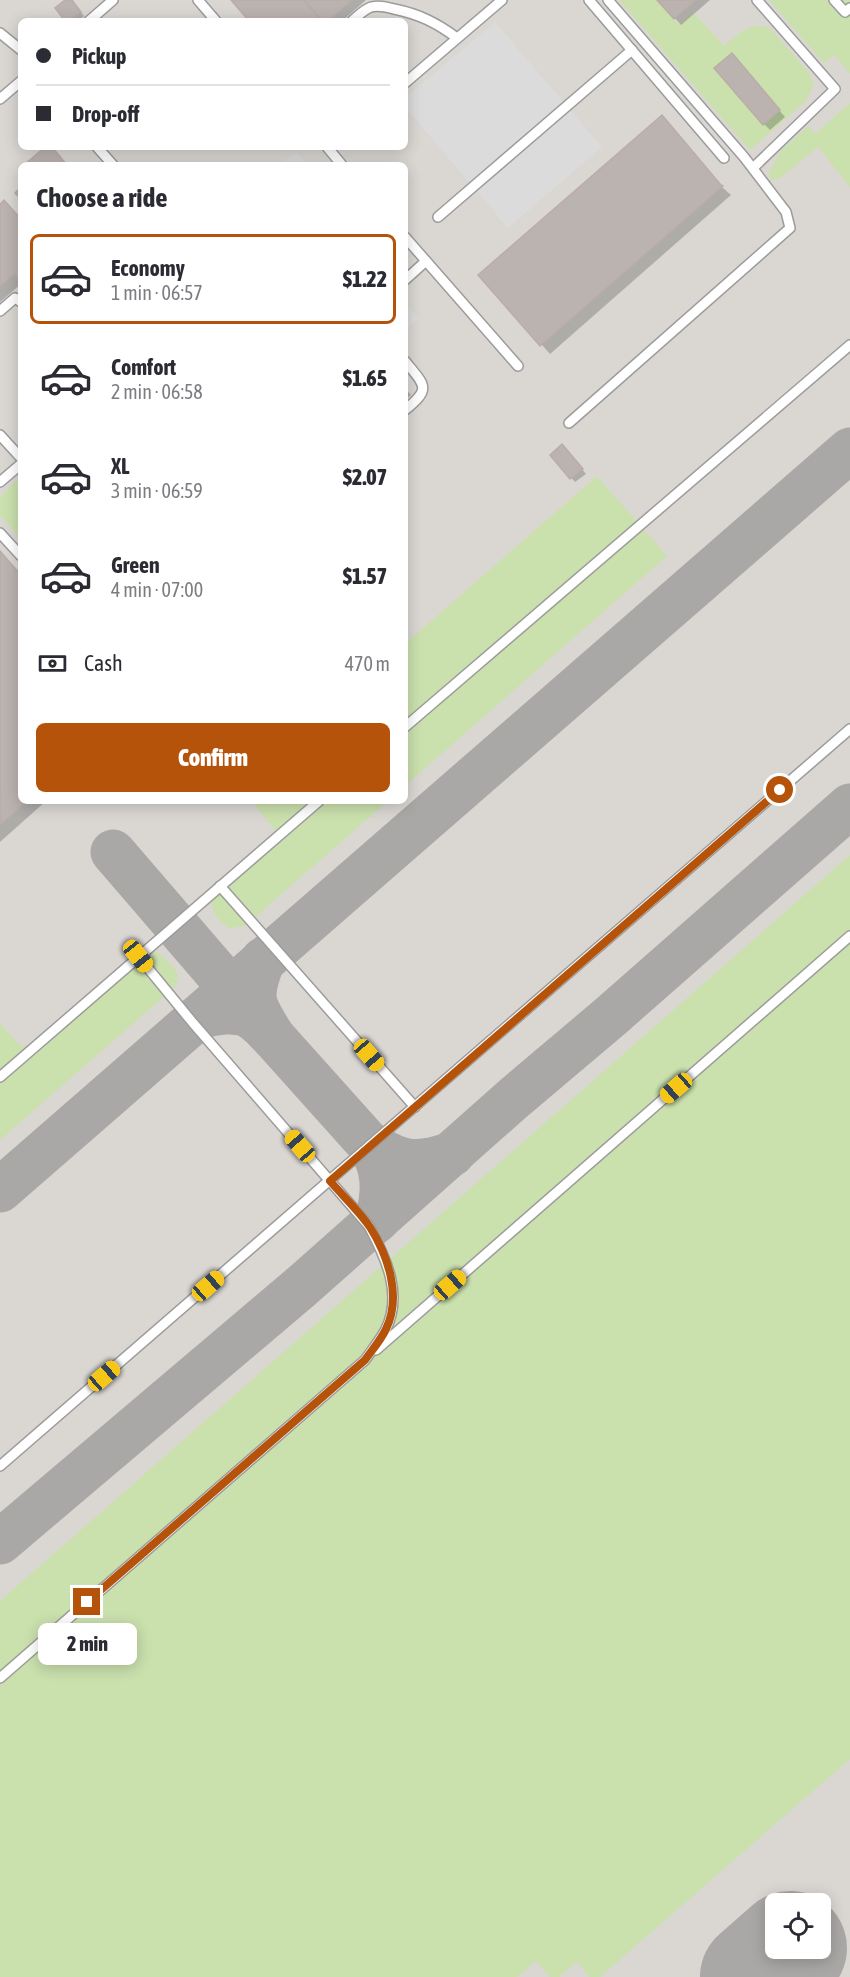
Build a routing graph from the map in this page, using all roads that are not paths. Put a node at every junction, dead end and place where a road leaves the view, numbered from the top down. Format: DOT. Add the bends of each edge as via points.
graph roads {
  1 [pos="113,0"];
  2 [pos="198,0"];
  3 [pos="502,0"];
  4 [pos="589,0"];
  5 [pos="608,0"];
  6 [pos="757,0"];
  7 [pos="834,0"];
  8 [pos="848,13"];
  9 [pos="92,18"];
  10 [pos="213,18"];
  11 [pos="356,18"];
  12 [pos="0,33"];
  13 [pos="458,39"];
  14 [pos="18,48"];
  15 [pos="632,50"];
  16 [pos="408,81"];
  17 [pos="18,84"];
  18 [pos="0,99"];
  19 [pos="100,150"];
  20 [pos="330,150"];
  21 [pos="724,158"];
  22 [pos="110,162"];
  23 [pos="340,162"];
  24 [pos="753,168"];
  25 [pos="438,217"];
  26 [pos="408,240"];
  27 [pos="426,261"];
  28 [pos="408,277"];
  29 [pos="18,300"];
  30 [pos="0,311"];
  31 [pos="850,345"];
  32 [pos="408,365"];
  33 [pos="518,366"];
  34 [pos="408,408"];
  35 [pos="569,423"];
  36 [pos="0,435"];
  37 [pos="18,455"];
  38 [pos="18,467"];
  39 [pos="0,482"];
  40 [pos="0,533"];
  41 [pos="18,553"];
  42 [pos="408,724"];
  43 [pos="850,729"];
  44 [pos="316,804"];
  45 [pos="220,886"];
  46 [pos="850,936"];
  47 [pos="138,956"];
  48 [pos="0,1077"];
  49 [pos="415,1107"];
  50 [pos="330,1181"];
  51 [pos="365,1360"];
  52 [pos="0,1466"];
  53 [pos="0,1678"];
  1 -- 9 [label="lane"];
  2 -- 10 [label="lane"];
  3 -- 13 [label="lane"];
  4 -- 15 [label="lane"];
  5 -- 24 [label="lane"];
  6 -- 24 [label="lane" via="836,89"];
  7 -- 8 [label="lane"];
  11 -- 13 [label="lane" via="379,6 422,17"];
  12 -- 14 [label="lane"];
  13 -- 16 [label="lane"];
  15 -- 21 [label="lane"];
  15 -- 25 [label="lane"];
  17 -- 18 [label="lane"];
  19 -- 22 [label="lane"];
  20 -- 23 [label="lane"];
  24 -- 35 [label="lane" via="786,212 790,228"];
  26 -- 27 [label="lane"];
  27 -- 28 [label="lane"];
  27 -- 33 [label="lane"];
  29 -- 30 [label="lane" via="15,298"];
  31 -- 42 [label="lane"];
  32 -- 34 [label="lane" via="421,380 423,391"];
  36 -- 37 [label="lane"];
  38 -- 39 [label="lane"];
  40 -- 41 [label="lane"];
  43 -- 49 [label="lane"];
  44 -- 45 [label="lane"];
  45 -- 47 [label="lane"];
  45 -- 49 [label="lane"];
  46 -- 51 [label="lane"];
  47 -- 48 [label="lane"];
  47 -- 50 [label="lane"];
  49 -- 50 [label="lane"];
  50 -- 51 [label="lane" via="369,1226 393,1282 394,1304 386,1328"];
  50 -- 52 [label="lane"];
  51 -- 53 [label="lane"];
}
